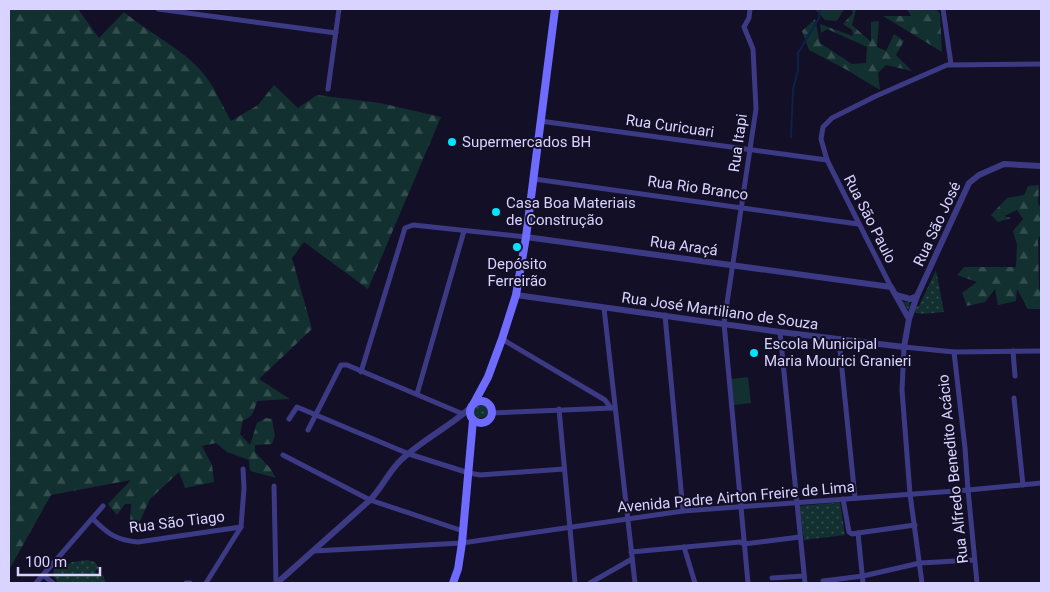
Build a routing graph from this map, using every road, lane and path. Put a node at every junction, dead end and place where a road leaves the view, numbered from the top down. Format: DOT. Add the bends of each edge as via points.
graph roads {
  1 [pos="158,9"];
  2 [pos="339,9"];
  3 [pos="555,9"];
  4 [pos="750,9"];
  5 [pos="943,9"];
  6 [pos="336,33"];
  7 [pos="951,64"];
  8 [pos="1041,64"];
  9 [pos="328,89"];
  10 [pos="540,121"];
  11 [pos="750,150"];
  12 [pos="827,160"];
  13 [pos="1041,166"];
  14 [pos="534,179"];
  15 [pos="741,207"];
  16 [pos="858,224"];
  17 [pos="464,231"];
  18 [pos="526,237"];
  19 [pos="732,265"];
  20 [pos="891,287"];
  21 [pos="896,294"];
  22 [pos="516,295"];
  23 [pos="917,296"];
  24 [pos="604,308"];
  25 [pos="664,315"];
  26 [pos="910,319"];
  27 [pos="724,323"];
  28 [pos="780,332"];
  29 [pos="502,340"];
  30 [pos="839,340"];
  31 [pos="904,348"];
  32 [pos="1041,351"];
  33 [pos="954,352"];
  34 [pos="1014,352"];
  35 [pos="361,372"];
  36 [pos="1016,376"];
  37 [pos="488,377"];
  38 [pos="417,394"];
  39 [pos="1014,398"];
  40 [pos="489,404"];
  41 [pos="472,406"];
  42 [pos="613,408"];
  43 [pos="559,409"];
  44 [pos="492,413"];
  45 [pos="315,415"];
  46 [pos="469,417"];
  47 [pos="289,419"];
  48 [pos="484,423"];
  49 [pos="308,430"];
  50 [pos="472,444"];
  51 [pos="409,454"];
  52 [pos="283,455"];
  53 [pos="243,469"];
  54 [pos="564,469"];
  55 [pos="469,473"];
  56 [pos="1041,483"];
  57 [pos="1024,484"];
  58 [pos="274,486"];
  59 [pos="968,490"];
  60 [pos="910,494"];
  61 [pos="855,498"];
  62 [pos="843,499"];
  63 [pos="370,500"];
  64 [pos="796,503"];
  65 [pos="103,506"];
  66 [pos="740,507"];
  67 [pos="683,512"];
  68 [pos="93,519"];
  69 [pos="627,519"];
  70 [pos="915,525"];
  71 [pos="241,527"];
  72 [pos="569,528"];
  73 [pos="463,531"];
  74 [pos="858,533"];
  75 [pos="800,537"];
  76 [pos="462,543"];
  77 [pos="744,544"];
  78 [pos="684,547"];
  79 [pos="314,551"];
  80 [pos="631,552"];
  81 [pos="632,560"];
  82 [pos="974,560"];
  83 [pos="920,563"];
  84 [pos="43,574"];
  85 [pos="804,576"];
  86 [pos="863,576"];
  87 [pos="772,578"];
  88 [pos="823,581"];
  89 [pos="36,583"];
  90 [pos="52,583"];
  91 [pos="206,583"];
  92 [pos="277,583"];
  93 [pos="453,583"];
  94 [pos="575,583"];
  95 [pos="590,583"];
  96 [pos="635,583"];
  97 [pos="695,583"];
  98 [pos="748,583"];
  99 [pos="805,583"];
  100 [pos="863,583"];
  101 [pos="922,583"];
  102 [pos="978,583"];
  1 -- 6 [label="street"];
  2 -- 6 [label="street"];
  3 -- 10 [label="main road"];
  4 -- 11 [label="street, Rua Itapi" via="744,27 753,48 756,108"];
  5 -- 7 [label="street"];
  6 -- 9 [label="street"];
  7 -- 8 [label="street"];
  7 -- 12 [label="street, Rua São Paulo" via="832,118 822,126 821,139"];
  10 -- 11 [label="street, Rua Curicuari"];
  10 -- 14 [label="main road"];
  11 -- 12 [label="street, Rua Curicuari"];
  11 -- 15 [label="street, Rua Itapi"];
  12 -- 16 [label="street, Rua São Paulo"];
  13 -- 23 [label="street, Rua São José" via="1004,164 969,183"];
  14 -- 15 [label="street, Rua Rio Branco"];
  14 -- 18 [label="main road"];
  15 -- 16 [label="street, Rua Rio Branco"];
  15 -- 19 [label="street, Rua Itapi"];
  16 -- 20 [label="street, Rua São Paulo"];
  17 -- 18 [label="street, Rua Araçá"];
  17 -- 35 [label="street, Rua Araçá" via="413,225 405,228"];
  17 -- 38 [label="street"];
  18 -- 19 [label="street, Rua Araçá"];
  18 -- 22 [label="main road"];
  19 -- 20 [label="street, Rua Araçá"];
  19 -- 27 [label="street, Rua Itapi"];
  20 -- 21 [label="street, Rua São Paulo"];
  21 -- 23 [label="street" via="910,299"];
  21 -- 26 [label="street, Rua São Paulo"];
  22 -- 24 [label="street, Rua José Martiliano de Souza"];
  22 -- 29 [label="main road"];
  23 -- 26 [label="street, Rua São José"];
  24 -- 25 [label="street, Rua José Martiliano de Souza"];
  24 -- 42 [label="street"];
  25 -- 27 [label="street, Rua José Martiliano de Souza"];
  25 -- 67 [label="street"];
  26 -- 31 [label="street, Rua São José"];
  27 -- 28 [label="street, Rua José Martiliano de Souza"];
  27 -- 66 [label="street, Rua Itapi"];
  28 -- 30 [label="street, Rua José Martiliano de Souza"];
  28 -- 64 [label="street"];
  29 -- 37 [label="main road"];
  29 -- 42 [label="street" via="605,400"];
  30 -- 31 [label="street, Rua José Martiliano de Souza"];
  30 -- 61 [label="street"];
  31 -- 33 [label="street, Rua José Martiliano de Souza"];
  31 -- 60 [label="street" via="902,390"];
  32 -- 34 [label="street, Rua José Martiliano de Souza"];
  33 -- 34 [label="street, Rua José Martiliano de Souza"];
  33 -- 59 [label="street, Rua Alfredo Benedito Acácio"];
  34 -- 36 [label="street"];
  35 -- 38 [label="street"];
  35 -- 45 [label="street" via="341,365"];
  37 -- 40 [label="main road" via="486,394"];
  37 -- 41 [label="main road"];
  38 -- 46 [label="street"];
  39 -- 57 [label="street"];
  40 -- 41 [label="main road" via="483,401"];
  40 -- 44 [label="main road"];
  41 -- 46 [label="main road"];
  42 -- 43 [label="street"];
  42 -- 69 [label="street"];
  43 -- 44 [label="street"];
  43 -- 54 [label="street"];
  44 -- 48 [label="main road"];
  45 -- 47 [label="street" via="297,407"];
  45 -- 49 [label="street"];
  45 -- 51 [label="street"];
  46 -- 48 [label="main road"];
  46 -- 50 [label="main road"];
  46 -- 51 [label="street"];
  48 -- 50 [label="main road"];
  50 -- 55 [label="main road"];
  51 -- 55 [label="street"];
  51 -- 63 [label="street"];
  52 -- 63 [label="street"];
  53 -- 71 [label="street"];
  54 -- 55 [label="street"];
  54 -- 72 [label="street"];
  55 -- 73 [label="main road"];
  56 -- 57 [label="street, Avenida Padre Airton Freire de Lima"];
  57 -- 59 [label="street, Avenida Padre Airton Freire de Lima"];
  58 -- 92 [label="street"];
  59 -- 60 [label="street, Avenida Padre Airton Freire de Lima"];
  59 -- 82 [label="street, Rua Alfredo Benedito Acácio"];
  60 -- 61 [label="street, Avenida Padre Airton Freire de Lima"];
  60 -- 70 [label="street"];
  61 -- 62 [label="street, Avenida Padre Airton Freire de Lima"];
  62 -- 64 [label="street, Avenida Padre Airton Freire de Lima"];
  62 -- 74 [label="street" via="849,532"];
  63 -- 73 [label="street"];
  63 -- 79 [label="street"];
  64 -- 66 [label="street, Avenida Padre Airton Freire de Lima"];
  64 -- 75 [label="street"];
  65 -- 68 [label="street"];
  66 -- 67 [label="street, Avenida Padre Airton Freire de Lima"];
  66 -- 77 [label="street, Rua Itapi"];
  67 -- 69 [label="street, Avenida Padre Airton Freire de Lima"];
  68 -- 71 [label="street, Rua São Tiago" via="116,538 138,542"];
  68 -- 84 [label="street"];
  69 -- 72 [label="street, Avenida Padre Airton Freire de Lima"];
  69 -- 80 [label="street"];
  70 -- 74 [label="street"];
  70 -- 83 [label="street"];
  71 -- 91 [label="street"];
  72 -- 76 [label="street, Avenida Padre Airton Freire de Lima"];
  72 -- 94 [label="street"];
  73 -- 76 [label="main road"];
  74 -- 86 [label="street"];
  75 -- 77 [label="street"];
  75 -- 85 [label="street"];
  76 -- 79 [label="street, Avenida Padre Airton Freire de Lima"];
  76 -- 93 [label="main road"];
  77 -- 78 [label="street"];
  77 -- 98 [label="street, Rua Itapi"];
  78 -- 80 [label="street"];
  78 -- 97 [label="street"];
  79 -- 92 [label="street"];
  80 -- 81 [label="street"];
  81 -- 95 [label="street"];
  81 -- 96 [label="street"];
  82 -- 83 [label="street"];
  82 -- 102 [label="street, Rua Alfredo Benedito Acácio"];
  83 -- 86 [label="street"];
  83 -- 101 [label="street"];
  84 -- 89 [label="street"];
  84 -- 90 [label="street"];
  85 -- 87 [label="street"];
  85 -- 99 [label="street"];
  86 -- 88 [label="street"];
  86 -- 100 [label="street"];
}
